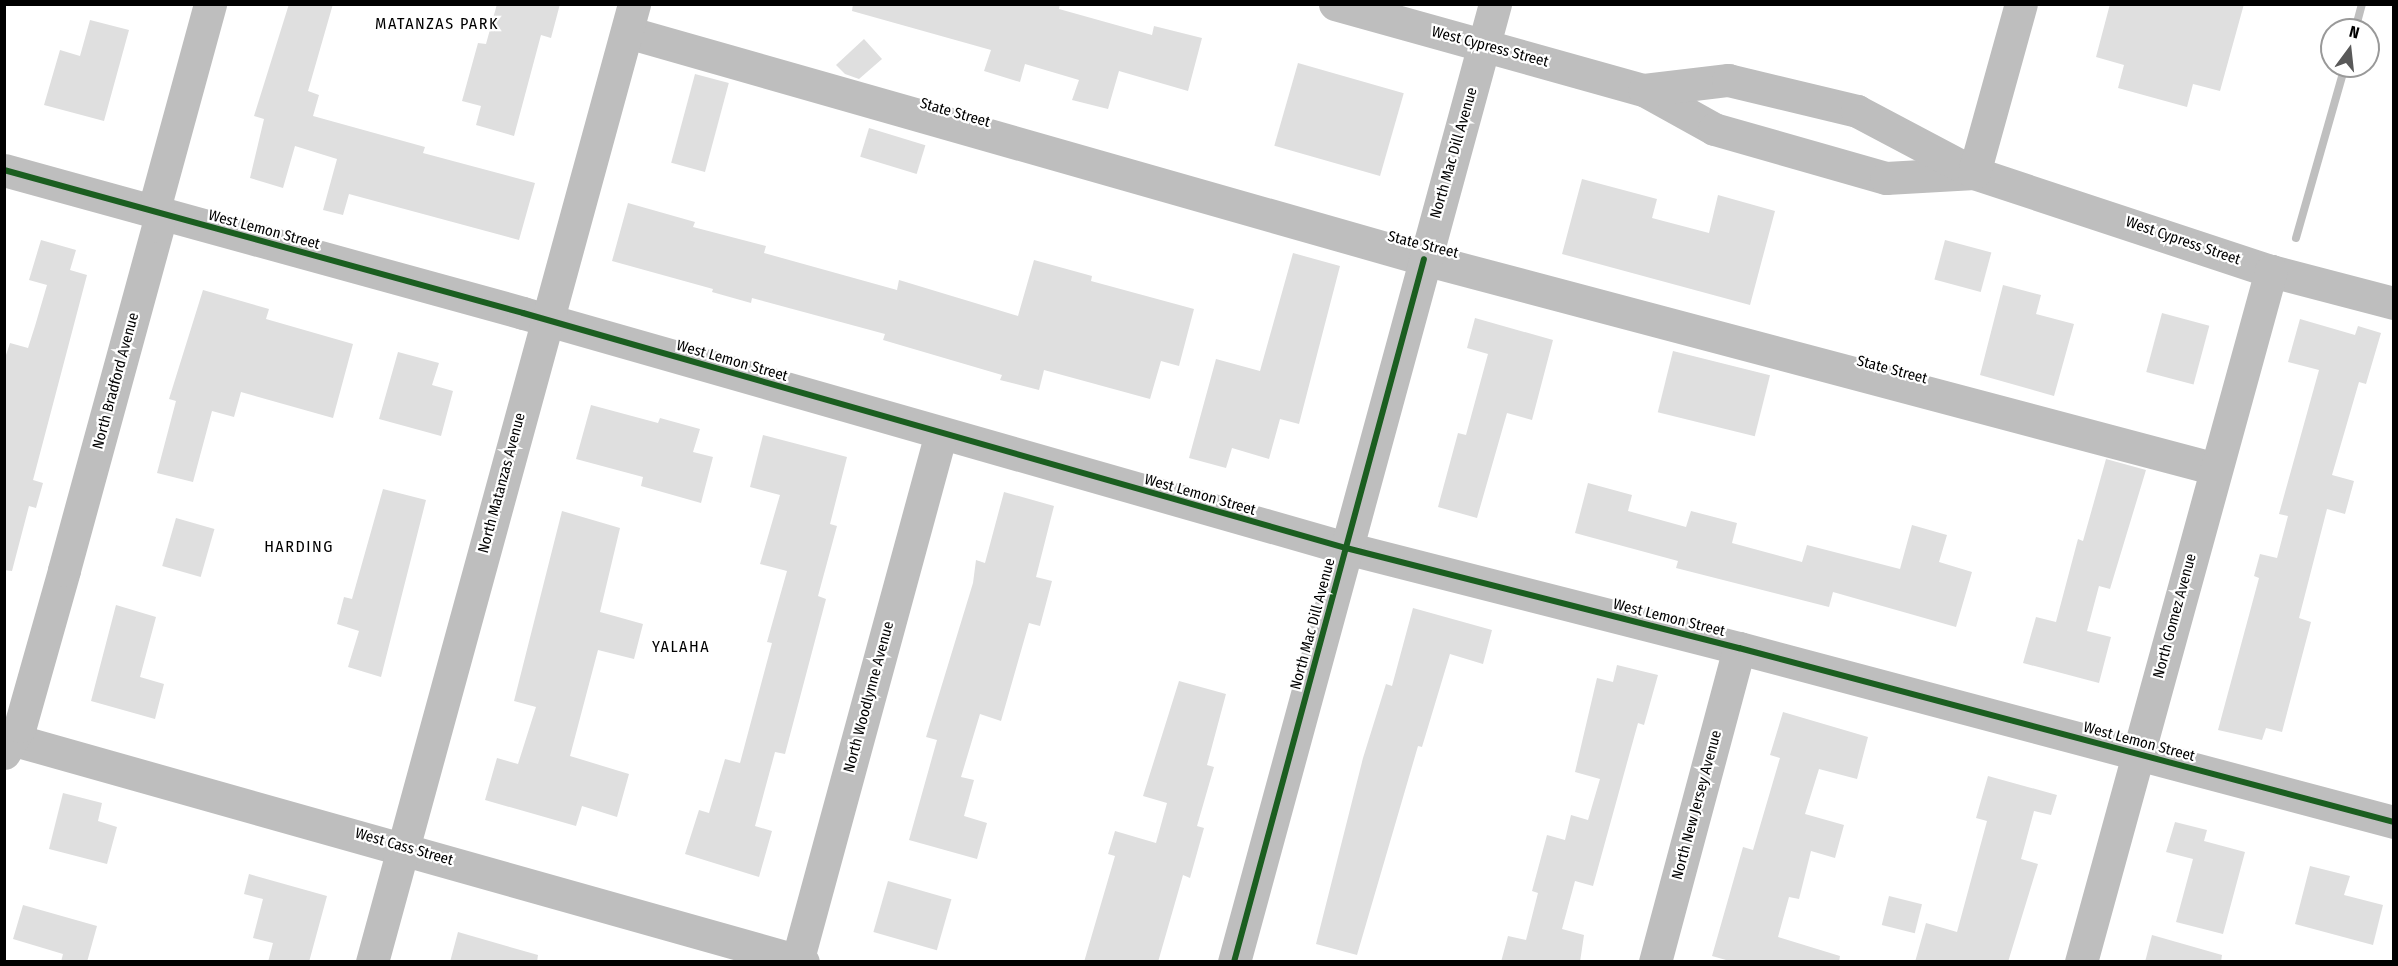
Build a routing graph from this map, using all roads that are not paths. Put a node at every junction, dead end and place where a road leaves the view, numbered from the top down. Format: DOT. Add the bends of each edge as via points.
graph roads {
  1 [pos="210,4"];
  2 [pos="1335,4"];
  3 [pos="1496,4"];
  4 [pos="2021,4"];
  5 [pos="630,18"];
  6 [pos="1484,46"];
  7 [pos="1644,90"];
  8 [pos="4,170"];
  9 [pos="1974,173"];
  10 [pos="157,213"];
  11 [pos="1424,259"];
  12 [pos="2271,271"];
  13 [pos="2394,303"];
  14 [pos="547,320"];
  15 [pos="941,434"];
  16 [pos="2216,469"];
  17 [pos="1346,548"];
  18 [pos="1739,648"];
  19 [pos="7,743"];
  20 [pos="2137,754"];
  21 [pos="2394,822"];
  22 [pos="403,847"];
  23 [pos="799,961"];
  24 [pos="372,962"];
  25 [pos="1234,962"];
  26 [pos="1654,962"];
  27 [pos="2081,962"];
  1 -- 10 [label="street, North Bradford Avenue"];
  2 -- 6 [label="street, West Cypress Street"];
  3 -- 6 [label="street, North Mac Dill Avenue"];
  4 -- 9 [label="street"];
  5 -- 11 [label="street, State Street"];
  5 -- 14 [label="street, North Matanzas Avenue"];
  6 -- 7 [label="street, West Cypress Street"];
  6 -- 11 [label="street, North Mac Dill Avenue"];
  7 -- 9 [label="street, West Cypress Street" via="1714,129 1886,178"];
  7 -- 9 [label="street, West Cypress Street" via="1728,80 1857,111"];
  8 -- 10 [label="street, West Lemon Street"];
  9 -- 12 [label="street, West Cypress Street"];
  10 -- 14 [label="street, West Lemon Street"];
  10 -- 19 [label="street, North Bradford Avenue" via="158,225 20,726"];
  11 -- 16 [label="street, State Street"];
  11 -- 17 [label="street, North Mac Dill Avenue"];
  12 -- 13 [label="street, West Cypress Street"];
  12 -- 16 [label="street, North Gomez Avenue"];
  14 -- 15 [label="street, West Lemon Street"];
  14 -- 22 [label="street, North Matanzas Avenue"];
  15 -- 17 [label="street, West Lemon Street"];
  15 -- 23 [label="street, North Woodlynne Avenue"];
  16 -- 20 [label="street, North Gomez Avenue"];
  17 -- 18 [label="street, West Lemon Street"];
  17 -- 25 [label="street, North Mac Dill Avenue"];
  18 -- 20 [label="street, West Lemon Street"];
  18 -- 26 [label="street, North New Jersey Avenue"];
  19 -- 22 [label="street, West Cass Street"];
  20 -- 21 [label="street, West Lemon Street"];
  20 -- 27 [label="street, North Gomez Avenue"];
  22 -- 23 [label="street, West Cass Street"];
  22 -- 24 [label="street, North Matanzas Avenue"];
}
